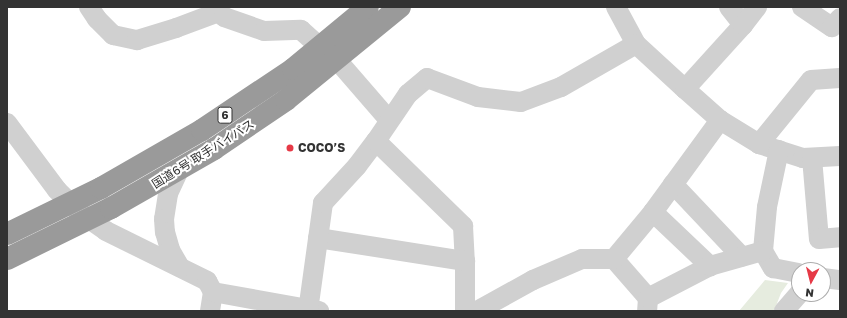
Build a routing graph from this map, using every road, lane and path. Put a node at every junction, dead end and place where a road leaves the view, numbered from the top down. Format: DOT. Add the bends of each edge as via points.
graph roads {
  1 [pos="90,7"];
  2 [pos="368,7"];
  3 [pos="400,7"];
  4 [pos="616,7"];
  5 [pos="729,7"];
  6 [pos="757,7"];
  7 [pos="802,7"];
  8 [pos="217,9"];
  9 [pos="743,25"];
  10 [pos="837,27"];
  11 [pos="636,44"];
  12 [pos="320,47"];
  13 [pos="337,60"];
  14 [pos="840,78"];
  15 [pos="684,90"];
  16 [pos="389,120"];
  17 [pos="720,120"];
  18 [pos="7,123"];
  19 [pos="376,141"];
  20 [pos="759,144"];
  21 [pos="780,150"];
  22 [pos="840,156"];
  23 [pos="812,158"];
  24 [pos="179,170"];
  25 [pos="673,184"];
  26 [pos="69,204"];
  27 [pos="653,212"];
  28 [pos="88,220"];
  29 [pos="7,234"];
  30 [pos="840,237"];
  31 [pos="318,238"];
  32 [pos="764,251"];
  33 [pos="742,257"];
  34 [pos="7,259"];
  35 [pos="614,259"];
  36 [pos="465,261"];
  37 [pos="710,266"];
  38 [pos="180,267"];
  39 [pos="791,271"];
  40 [pos="211,301"];
  41 [pos="792,302"];
  42 [pos="648,304"];
  43 [pos="312,310"];
  44 [pos="465,311"];
  45 [pos="477,311"];
  46 [pos="784,311"];
  1 -- 8 [label="street" via="97,19 113,35 137,40 176,28"];
  2 -- 12 [label="highway, 国道6号 取手バイパス / 6"];
  3 -- 13 [label="highway, 国道6号 取手バイパス / 6"];
  4 -- 11 [label="street"];
  5 -- 9 [label="street"];
  6 -- 9 [label="street"];
  7 -- 10 [label="street"];
  8 -- 12 [label="street" via="224,16 264,31 301,30"];
  9 -- 15 [label="street"];
  11 -- 15 [label="street"];
  11 -- 16 [label="street" via="561,87 521,102 478,97 427,78 408,94"];
  12 -- 26 [label="highway, 国道6号 取手バイパス / 6" via="293,69 202,130"];
  13 -- 16 [label="street"];
  13 -- 24 [label="highway, 国道6号 取手バイパス / 6" via="280,104"];
  14 -- 20 [label="street" via="811,80"];
  15 -- 17 [label="street"];
  16 -- 19 [label="street"];
  17 -- 20 [label="street"];
  17 -- 25 [label="street"];
  18 -- 26 [label="street"];
  19 -- 31 [label="street" via="323,203"];
  19 -- 36 [label="street" via="463,226"];
  20 -- 21 [label="street"];
  21 -- 23 [label="street" via="803,158"];
  21 -- 32 [label="street" via="766,207"];
  22 -- 23 [label="street"];
  23 -- 30 [label="street" via="819,239"];
  24 -- 28 [label="highway, 国道6号 取手バイパス / 6"];
  24 -- 38 [label="street" via="168,194 164,219 170,250"];
  25 -- 27 [label="street"];
  25 -- 33 [label="street"];
  26 -- 28 [label="street"];
  26 -- 29 [label="highway, 国道6号 取手バイパス / 6"];
  27 -- 35 [label="street"];
  27 -- 37 [label="street"];
  28 -- 34 [label="highway, 国道6号 取手バイパス / 6"];
  28 -- 38 [label="street"];
  31 -- 36 [label="street"];
  31 -- 43 [label="street"];
  32 -- 33 [label="street"];
  32 -- 39 [label="street" via="773,268"];
  33 -- 37 [label="street"];
  35 -- 42 [label="street"];
  35 -- 45 [label="street" via="582,259 533,280"];
  36 -- 44 [label="street"];
  37 -- 42 [label="street"];
  38 -- 40 [label="street" via="207,281"];
  40 -- 43 [label="street"];
  41 -- 46 [label="street"];
}
